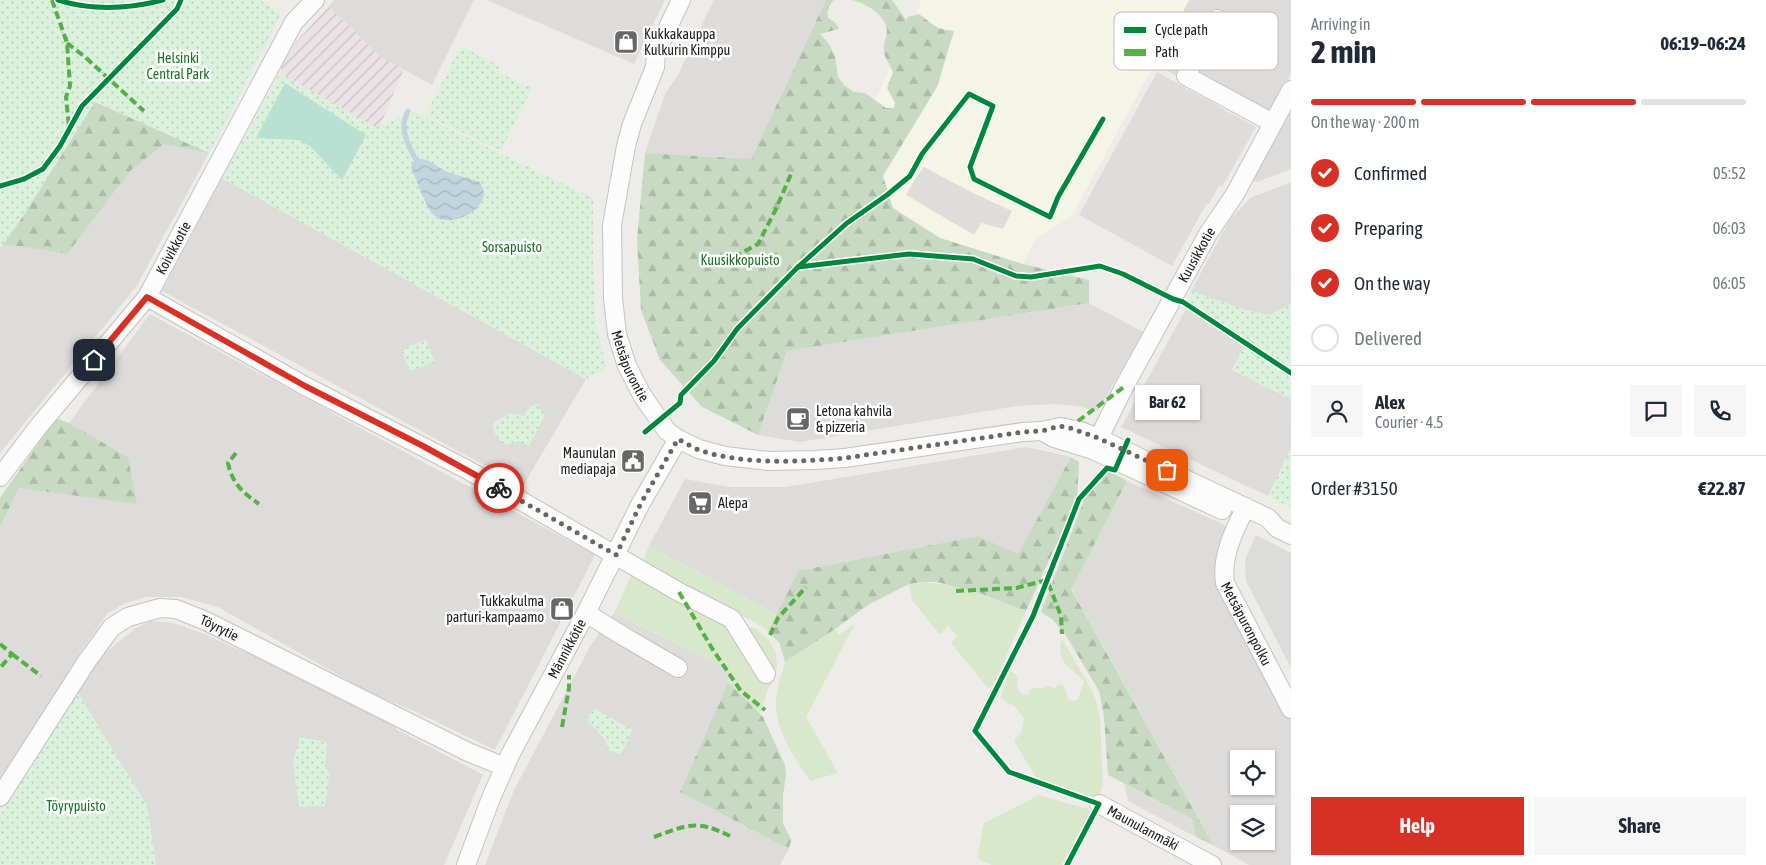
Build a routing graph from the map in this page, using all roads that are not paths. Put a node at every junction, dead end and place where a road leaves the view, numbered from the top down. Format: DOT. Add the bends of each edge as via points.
graph roads {
  1 [pos="315,0"];
  2 [pos="681,0"];
  3 [pos="694,0"];
  4 [pos="655,67"];
  5 [pos="1189,70"];
  6 [pos="1291,90"];
  7 [pos="1273,123"];
  8 [pos="147,297"];
  9 [pos="678,439"];
  10 [pos="1095,444"];
  11 [pos="0,477"];
  12 [pos="1243,513"];
  13 [pos="1284,532"];
  14 [pos="616,555"];
  15 [pos="586,613"];
  16 [pos="678,668"];
  17 [pos="766,674"];
  18 [pos="1291,709"];
  19 [pos="505,767"];
  20 [pos="0,797"];
  21 [pos="1099,804"];
  22 [pos="466,865"];
  23 [pos="1212,865"];
  1 -- 8 [label="street, Koivikkotie" via="294,22"];
  2 -- 4 [label="street, Metsäpurontie" via="656,53"];
  3 -- 4 [label="street, Metsäpurontie" via="666,57"];
  4 -- 9 [label="street, Metsäpurontie" via="632,124 605,225 617,334 627,366 667,431"];
  5 -- 7 [label="street" via="1186,76"];
  6 -- 7 [label="street, Kuusikkotie"];
  7 -- 10 [label="street, Kuusikkotie" via="1235,194 1208,234"];
  8 -- 11 [label="street, Koivikkotie"];
  8 -- 14 [label="street" via="305,386 457,464"];
  9 -- 10 [label="street, Metsäpurontie" via="699,450 768,461 845,458 1042,431 1054,438"];
  9 -- 14 [label="street, Männikkötie"];
  10 -- 12 [label="street, Metsäpurontie"];
  12 -- 13 [label="street, Metsäpurontie" via="1264,528"];
  12 -- 18 [label="street, Metsäpuronpolku" via="1225,560 1225,583"];
  14 -- 15 [label="street, Männikkötie"];
  14 -- 17 [label="street" via="732,619"];
  15 -- 16 [label="street"];
  15 -- 19 [label="street, Männikkötie"];
  19 -- 20 [label="street, Töyrytie" via="468,752 206,621 176,609 160,608 128,617 112,627"];
  19 -- 22 [label="street, Männikkötie"];
  21 -- 23 [label="street, Maunulanmäki"];
}
